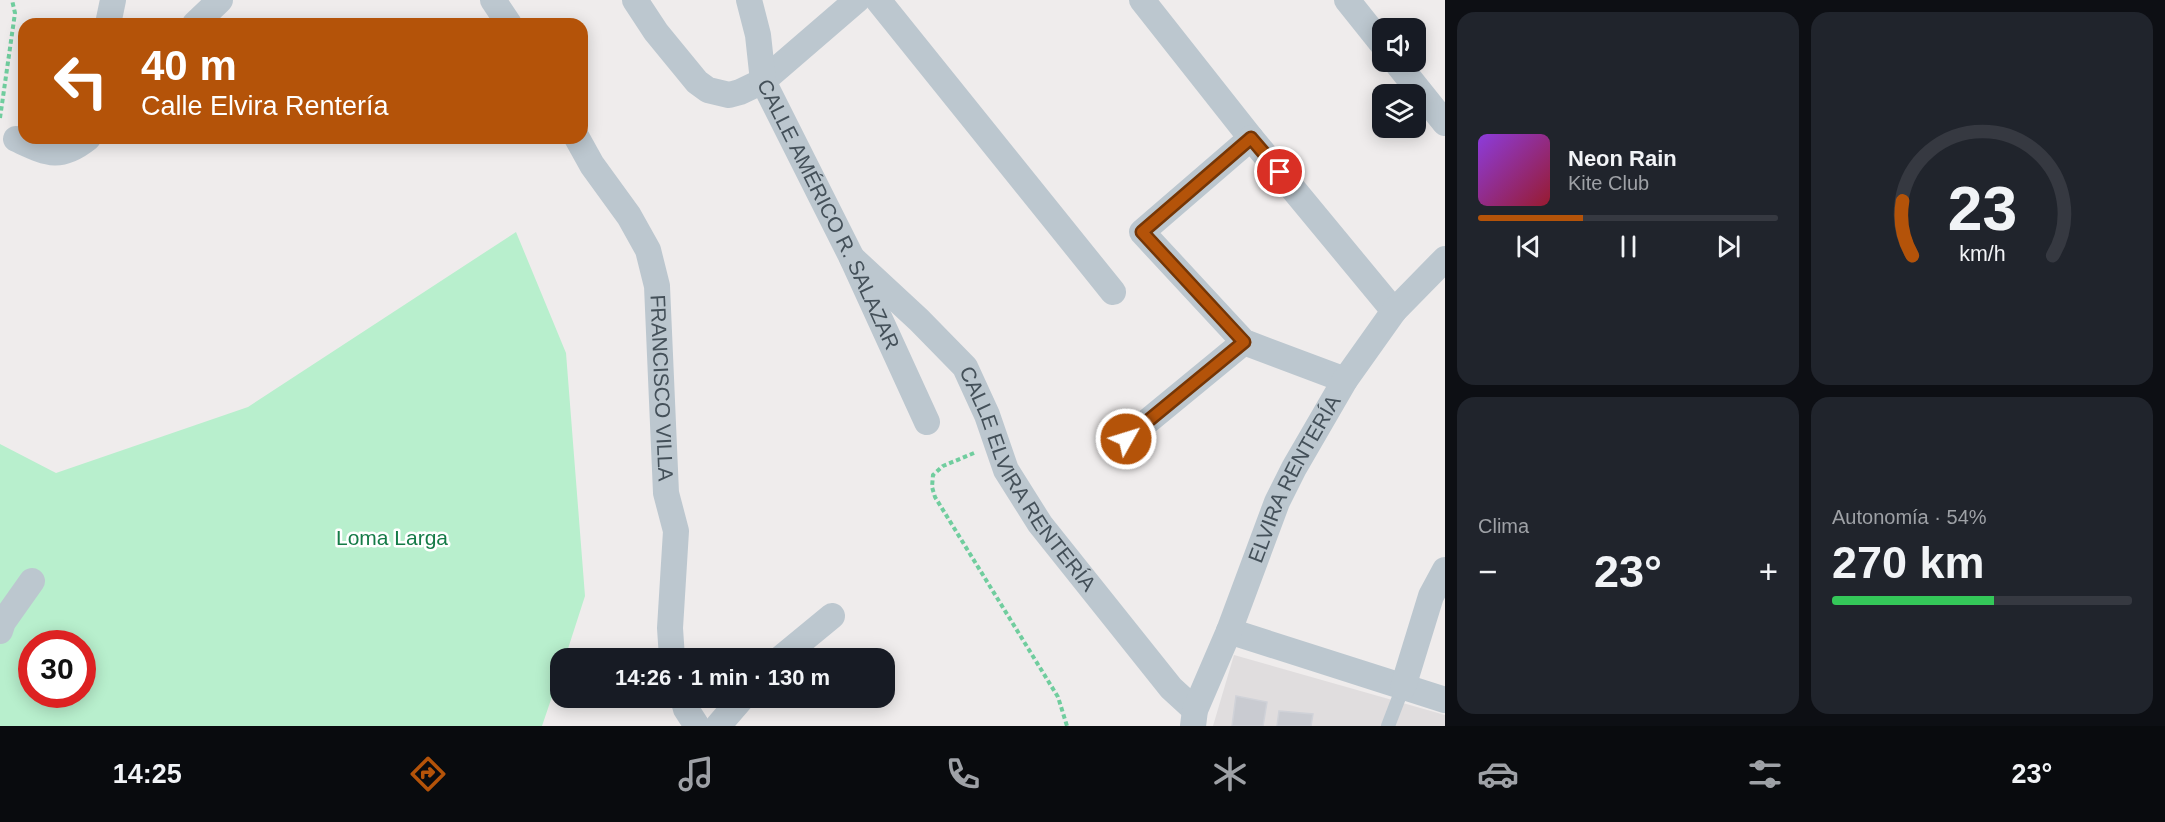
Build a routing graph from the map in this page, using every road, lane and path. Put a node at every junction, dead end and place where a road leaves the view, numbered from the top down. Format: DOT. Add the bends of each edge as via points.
graph roads {
  1 [pos="12,0"];
  2 [pos="113,0"];
  3 [pos="220,0"];
  4 [pos="493,0"];
  5 [pos="635,0"];
  6 [pos="749,0"];
  7 [pos="857,0"];
  8 [pos="878,0"];
  9 [pos="1142,0"];
  10 [pos="1347,0"];
  11 [pos="109,18"];
  12 [pos="201,18"];
  13 [pos="505,18"];
  14 [pos="1372,31"];
  15 [pos="1404,72"];
  16 [pos="763,81"];
  17 [pos="0,118"];
  18 [pos="1445,123"];
  19 [pos="1251,138"];
  20 [pos="28,144"];
  21 [pos="79,144"];
  22 [pos="580,144"];
  23 [pos="852,258"];
  24 [pos="1445,259"];
  25 [pos="1113,292"];
  26 [pos="1394,311"];
  27 [pos="1244,342"];
  28 [pos="1345,380"];
  29 [pos="927,422"];
  30 [pos="1126,439"];
  31 [pos="997,444"];
  32 [pos="1445,570"];
  33 [pos="32,581"];
  34 [pos="832,616"];
  35 [pos="0,631"];
  36 [pos="1228,631"];
  37 [pos="671,648"];
  38 [pos="793,648"];
  39 [pos="1403,687"];
  40 [pos="1445,700"];
  41 [pos="686,708"];
  42 [pos="733,708"];
  43 [pos="1194,718"];
  44 [pos="697,726"];
  45 [pos="718,726"];
  46 [pos="1067,726"];
  47 [pos="1388,726"];
  1 -- 17 [label="path" via="15,14"];
  2 -- 11 [label="street"];
  3 -- 12 [label="street"];
  4 -- 13 [label="street"];
  5 -- 16 [label="street" via="683,66 708,90 729,95"];
  6 -- 16 [label="street, CALLE AMÉRICO R. SALAZAR"];
  7 -- 16 [label="street"];
  8 -- 25 [label="street"];
  9 -- 19 [label="street"];
  10 -- 14 [label="street"];
  15 -- 18 [label="street"];
  16 -- 23 [label="street, CALLE AMÉRICO R. SALAZAR"];
  19 -- 26 [label="street"];
  19 -- 27 [label="street" via="1142,232"];
  20 -- 21 [label="street" via="44,152 66,152"];
  22 -- 37 [label="street, FRANCISCO VILLA" via="639,233 648,250 657,286 666,493 676,531"];
  23 -- 29 [label="street, CALLE AMÉRICO R. SALAZAR"];
  23 -- 31 [label="street, CALLE ELVIRA RENTERÍA" via="965,367"];
  24 -- 26 [label="street, ELVIRA RENTERÍA"];
  26 -- 28 [label="street, ELVIRA RENTERÍA"];
  27 -- 28 [label="street"];
  27 -- 30 [label="street"];
  28 -- 36 [label="street, ELVIRA RENTERÍA" via="1277,502"];
  31 -- 43 [label="street, CALLE ELVIRA RENTERÍA" via="1006,470 1040,524"];
  31 -- 46 [label="path" via="943,466 933,475 934,497 1058,698"];
  32 -- 39 [label="street" via="1431,596"];
  33 -- 35 [label="street"];
  34 -- 38 [label="street"];
  36 -- 39 [label="street"];
  36 -- 43 [label="street, ELVIRA RENTERÍA"];
  39 -- 40 [label="street"];
  39 -- 47 [label="lane"];
  41 -- 44 [label="street"];
  42 -- 45 [label="street"];
}
